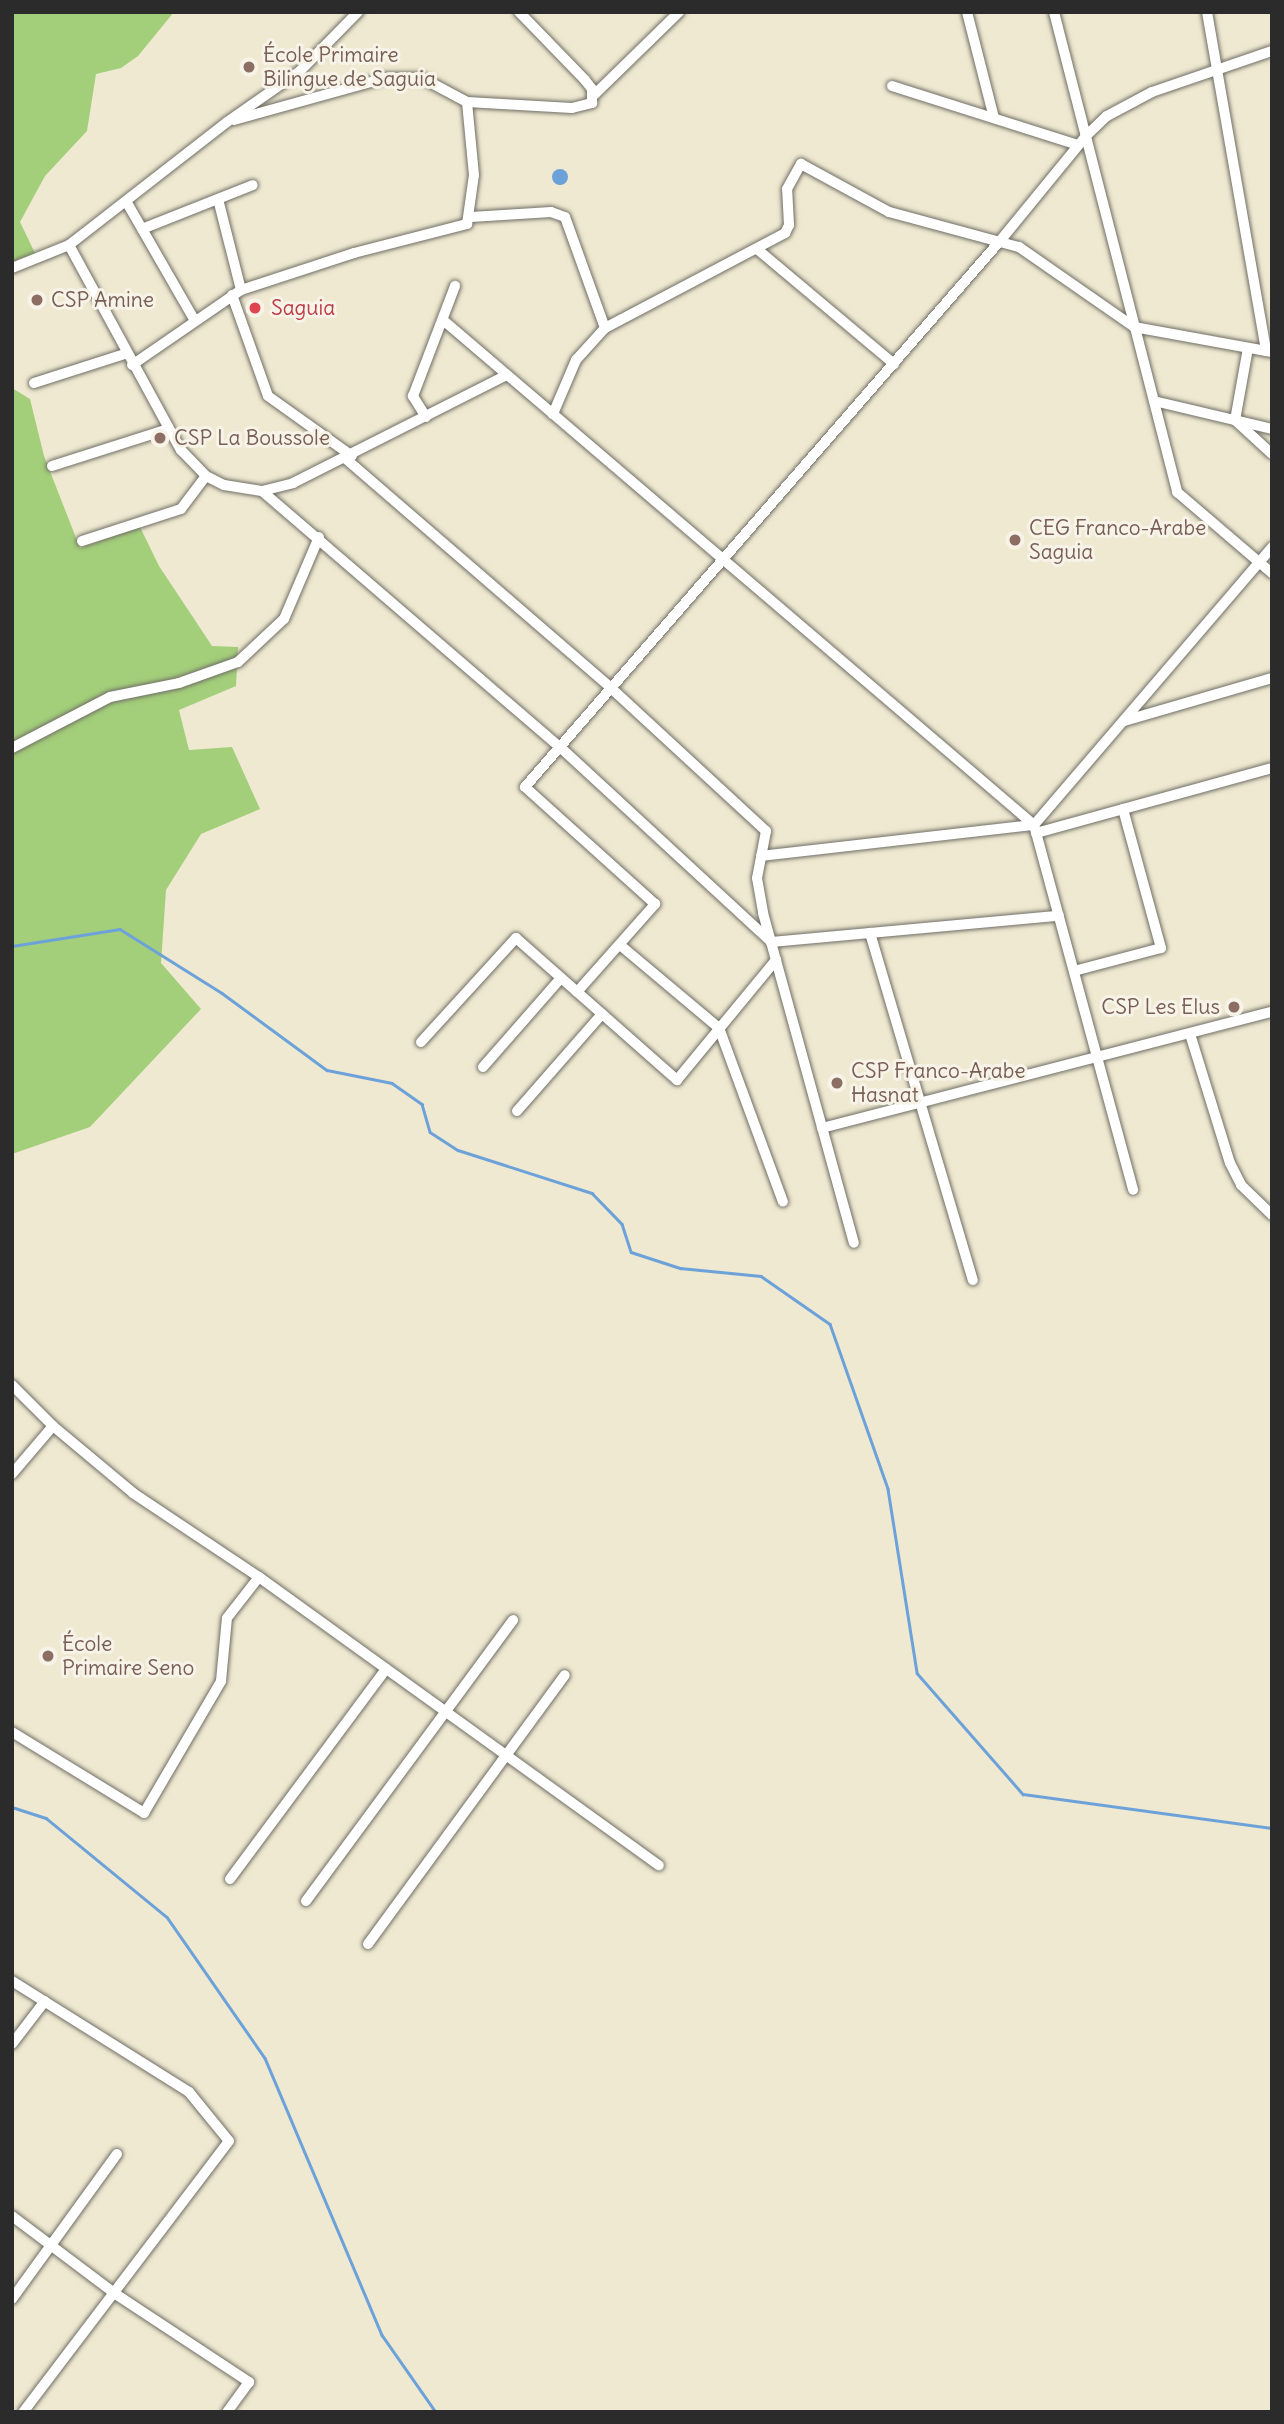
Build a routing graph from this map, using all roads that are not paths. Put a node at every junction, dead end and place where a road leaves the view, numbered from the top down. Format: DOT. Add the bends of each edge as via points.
graph roads {
  1 [pos="358,12"];
  2 [pos="679,12"];
  3 [pos="967,12"];
  4 [pos="1054,12"];
  5 [pos="1207,12"];
  6 [pos="523,14"];
  7 [pos="1272,51"];
  8 [pos="1217,68"];
  9 [pos="892,86"];
  10 [pos="594,95"];
  11 [pos="467,102"];
  12 [pos="994,118"];
  13 [pos="227,122"];
  14 [pos="1081,141"];
  15 [pos="254,185"];
  16 [pos="218,199"];
  17 [pos="125,201"];
  18 [pos="471,217"];
  19 [pos="142,229"];
  20 [pos="1000,241"];
  21 [pos="69,245"];
  22 [pos="757,248"];
  23 [pos="12,268"];
  24 [pos="455,286"];
  25 [pos="236,293"];
  26 [pos="443,320"];
  27 [pos="195,321"];
  28 [pos="1134,327"];
  29 [pos="605,328"];
  30 [pos="1248,348"];
  31 [pos="1269,352"];
  32 [pos="125,354"];
  33 [pos="894,364"];
  34 [pos="132,365"];
  35 [pos="505,376"];
  36 [pos="34,383"];
  37 [pos="1154,401"];
  38 [pos="553,414"];
  39 [pos="426,417"];
  40 [pos="1235,420"];
  41 [pos="168,429"];
  42 [pos="1272,429"];
  43 [pos="1272,454"];
  44 [pos="349,458"];
  45 [pos="52,466"];
  46 [pos="206,476"];
  47 [pos="262,491"];
  48 [pos="319,537"];
  49 [pos="82,541"];
  50 [pos="1272,547"];
  51 [pos="723,562"];
  52 [pos="1258,562"];
  53 [pos="1272,573"];
  54 [pos="1272,678"];
  55 [pos="611,688"];
  56 [pos="1122,721"];
  57 [pos="560,747"];
  58 [pos="12,748"];
  59 [pos="1272,768"];
  60 [pos="1123,809"];
  61 [pos="1035,829"];
  62 [pos="761,856"];
  63 [pos="1059,916"];
  64 [pos="870,933"];
  65 [pos="771,942"];
  66 [pos="620,945"];
  67 [pos="776,960"];
  68 [pos="1074,971"];
  69 [pos="561,978"];
  70 [pos="578,992"];
  71 [pos="1272,1012"];
  72 [pos="602,1014"];
  73 [pos="719,1028"];
  74 [pos="1190,1034"];
  75 [pos="421,1042"];
  76 [pos="1098,1060"];
  77 [pos="483,1067"];
  78 [pos="922,1104"];
  79 [pos="517,1111"];
  80 [pos="822,1128"];
  81 [pos="1133,1190"];
  82 [pos="783,1202"];
  83 [pos="1272,1215"];
  84 [pos="854,1243"];
  85 [pos="974,1280"];
  86 [pos="12,1385"];
  87 [pos="53,1426"];
  88 [pos="12,1474"];
  89 [pos="259,1577"];
  90 [pos="513,1620"];
  91 [pos="386,1669"];
  92 [pos="565,1675"];
  93 [pos="445,1712"];
  94 [pos="12,1732"];
  95 [pos="506,1756"];
  96 [pos="659,1866"];
  97 [pos="230,1879"];
  98 [pos="306,1901"];
  99 [pos="368,1944"];
  100 [pos="12,1981"];
  101 [pos="45,2000"];
  102 [pos="12,2044"];
  103 [pos="117,2154"];
  104 [pos="12,2216"];
  105 [pos="50,2245"];
  106 [pos="114,2293"];
  107 [pos="12,2299"];
  108 [pos="23,2412"];
  109 [pos="226,2412"];
  1 -- 13 [label="street" via="300,71"];
  2 -- 10 [label="street"];
  3 -- 12 [label="street"];
  4 -- 14 [label="street"];
  5 -- 8 [label="street"];
  6 -- 10 [label="street"];
  7 -- 8 [label="street"];
  8 -- 14 [label="street" via="1152,92 1107,116"];
  8 -- 31 [label="street"];
  9 -- 12 [label="street"];
  10 -- 11 [label="street" via="587,107 572,108"];
  11 -- 13 [label="street" via="422,78 385,78"];
  11 -- 18 [label="street" via="474,175"];
  12 -- 14 [label="street"];
  13 -- 17 [label="street"];
  14 -- 20 [label="street"];
  14 -- 28 [label="street"];
  15 -- 16 [label="street"];
  16 -- 19 [label="street"];
  16 -- 25 [label="street"];
  17 -- 19 [label="street"];
  17 -- 21 [label="street"];
  18 -- 25 [label="street" via="467,224 443,233 354,253"];
  18 -- 29 [label="street" via="562,213"];
  19 -- 27 [label="street"];
  20 -- 22 [label="street" via="889,212 801,164 787,189 789,229"];
  20 -- 28 [label="street" via="1057,270"];
  20 -- 33 [label="street"];
  21 -- 23 [label="street"];
  21 -- 32 [label="street"];
  22 -- 29 [label="street"];
  22 -- 33 [label="street"];
  24 -- 26 [label="street"];
  25 -- 27 [label="street"];
  25 -- 44 [label="street" via="268,396"];
  26 -- 35 [label="street"];
  26 -- 39 [label="street" via="413,396"];
  27 -- 34 [label="street"];
  28 -- 30 [label="street"];
  28 -- 37 [label="street"];
  29 -- 38 [label="street" via="576,360"];
  30 -- 31 [label="street"];
  30 -- 40 [label="street"];
  32 -- 34 [label="street"];
  32 -- 36 [label="street"];
  33 -- 51 [label="street"];
  34 -- 41 [label="street"];
  35 -- 38 [label="street"];
  35 -- 39 [label="street"];
  37 -- 40 [label="street"];
  37 -- 52 [label="street" via="1177,492"];
  38 -- 51 [label="street"];
  39 -- 44 [label="street"];
  40 -- 42 [label="street"];
  40 -- 43 [label="street"];
  41 -- 45 [label="street"];
  41 -- 46 [label="street"];
  44 -- 47 [label="street" via="293,483"];
  44 -- 55 [label="street"];
  46 -- 47 [label="street"];
  46 -- 49 [label="street" via="181,509"];
  47 -- 48 [label="street"];
  48 -- 57 [label="street"];
  48 -- 58 [label="street" via="279,626 238,662 179,683 110,698"];
  50 -- 52 [label="street"];
  51 -- 55 [label="street"];
  51 -- 61 [label="street"];
  52 -- 53 [label="street"];
  52 -- 56 [label="street"];
  54 -- 56 [label="street"];
  55 -- 57 [label="street"];
  55 -- 62 [label="street" via="766,831"];
  56 -- 61 [label="street"];
  57 -- 65 [label="street"];
  57 -- 66 [label="street" via="525,788 655,904"];
  59 -- 60 [label="street"];
  60 -- 61 [label="street"];
  60 -- 68 [label="street" via="1161,948"];
  61 -- 62 [label="street"];
  61 -- 63 [label="street"];
  62 -- 65 [label="street" via="757,878"];
  63 -- 64 [label="street"];
  63 -- 68 [label="street"];
  64 -- 65 [label="street"];
  64 -- 78 [label="street"];
  65 -- 67 [label="street"];
  66 -- 70 [label="street"];
  66 -- 73 [label="street"];
  67 -- 73 [label="street"];
  67 -- 80 [label="street"];
  68 -- 76 [label="street"];
  69 -- 70 [label="street"];
  69 -- 75 [label="street" via="516,938"];
  69 -- 77 [label="street"];
  70 -- 72 [label="street"];
  71 -- 74 [label="street"];
  72 -- 73 [label="street" via="677,1080"];
  72 -- 79 [label="street"];
  73 -- 82 [label="street"];
  74 -- 76 [label="street"];
  74 -- 83 [label="street" via="1230,1163 1241,1185"];
  76 -- 78 [label="street"];
  76 -- 81 [label="street"];
  78 -- 80 [label="street"];
  78 -- 85 [label="street"];
  80 -- 84 [label="street"];
  86 -- 87 [label="street"];
  87 -- 88 [label="street"];
  87 -- 89 [label="street" via="133,1493"];
  89 -- 91 [label="street"];
  89 -- 94 [label="street" via="227,1618 221,1681 144,1812"];
  90 -- 93 [label="street"];
  91 -- 93 [label="street"];
  91 -- 97 [label="street"];
  92 -- 95 [label="street"];
  93 -- 95 [label="street"];
  93 -- 98 [label="street"];
  95 -- 96 [label="street"];
  95 -- 99 [label="street"];
  100 -- 101 [label="street"];
  101 -- 102 [label="street"];
  101 -- 106 [label="street" via="189,2092 229,2141"];
  103 -- 105 [label="street"];
  104 -- 105 [label="street"];
  105 -- 106 [label="street"];
  105 -- 107 [label="street"];
  106 -- 108 [label="street"];
  106 -- 109 [label="street" via="249,2382"];
}
